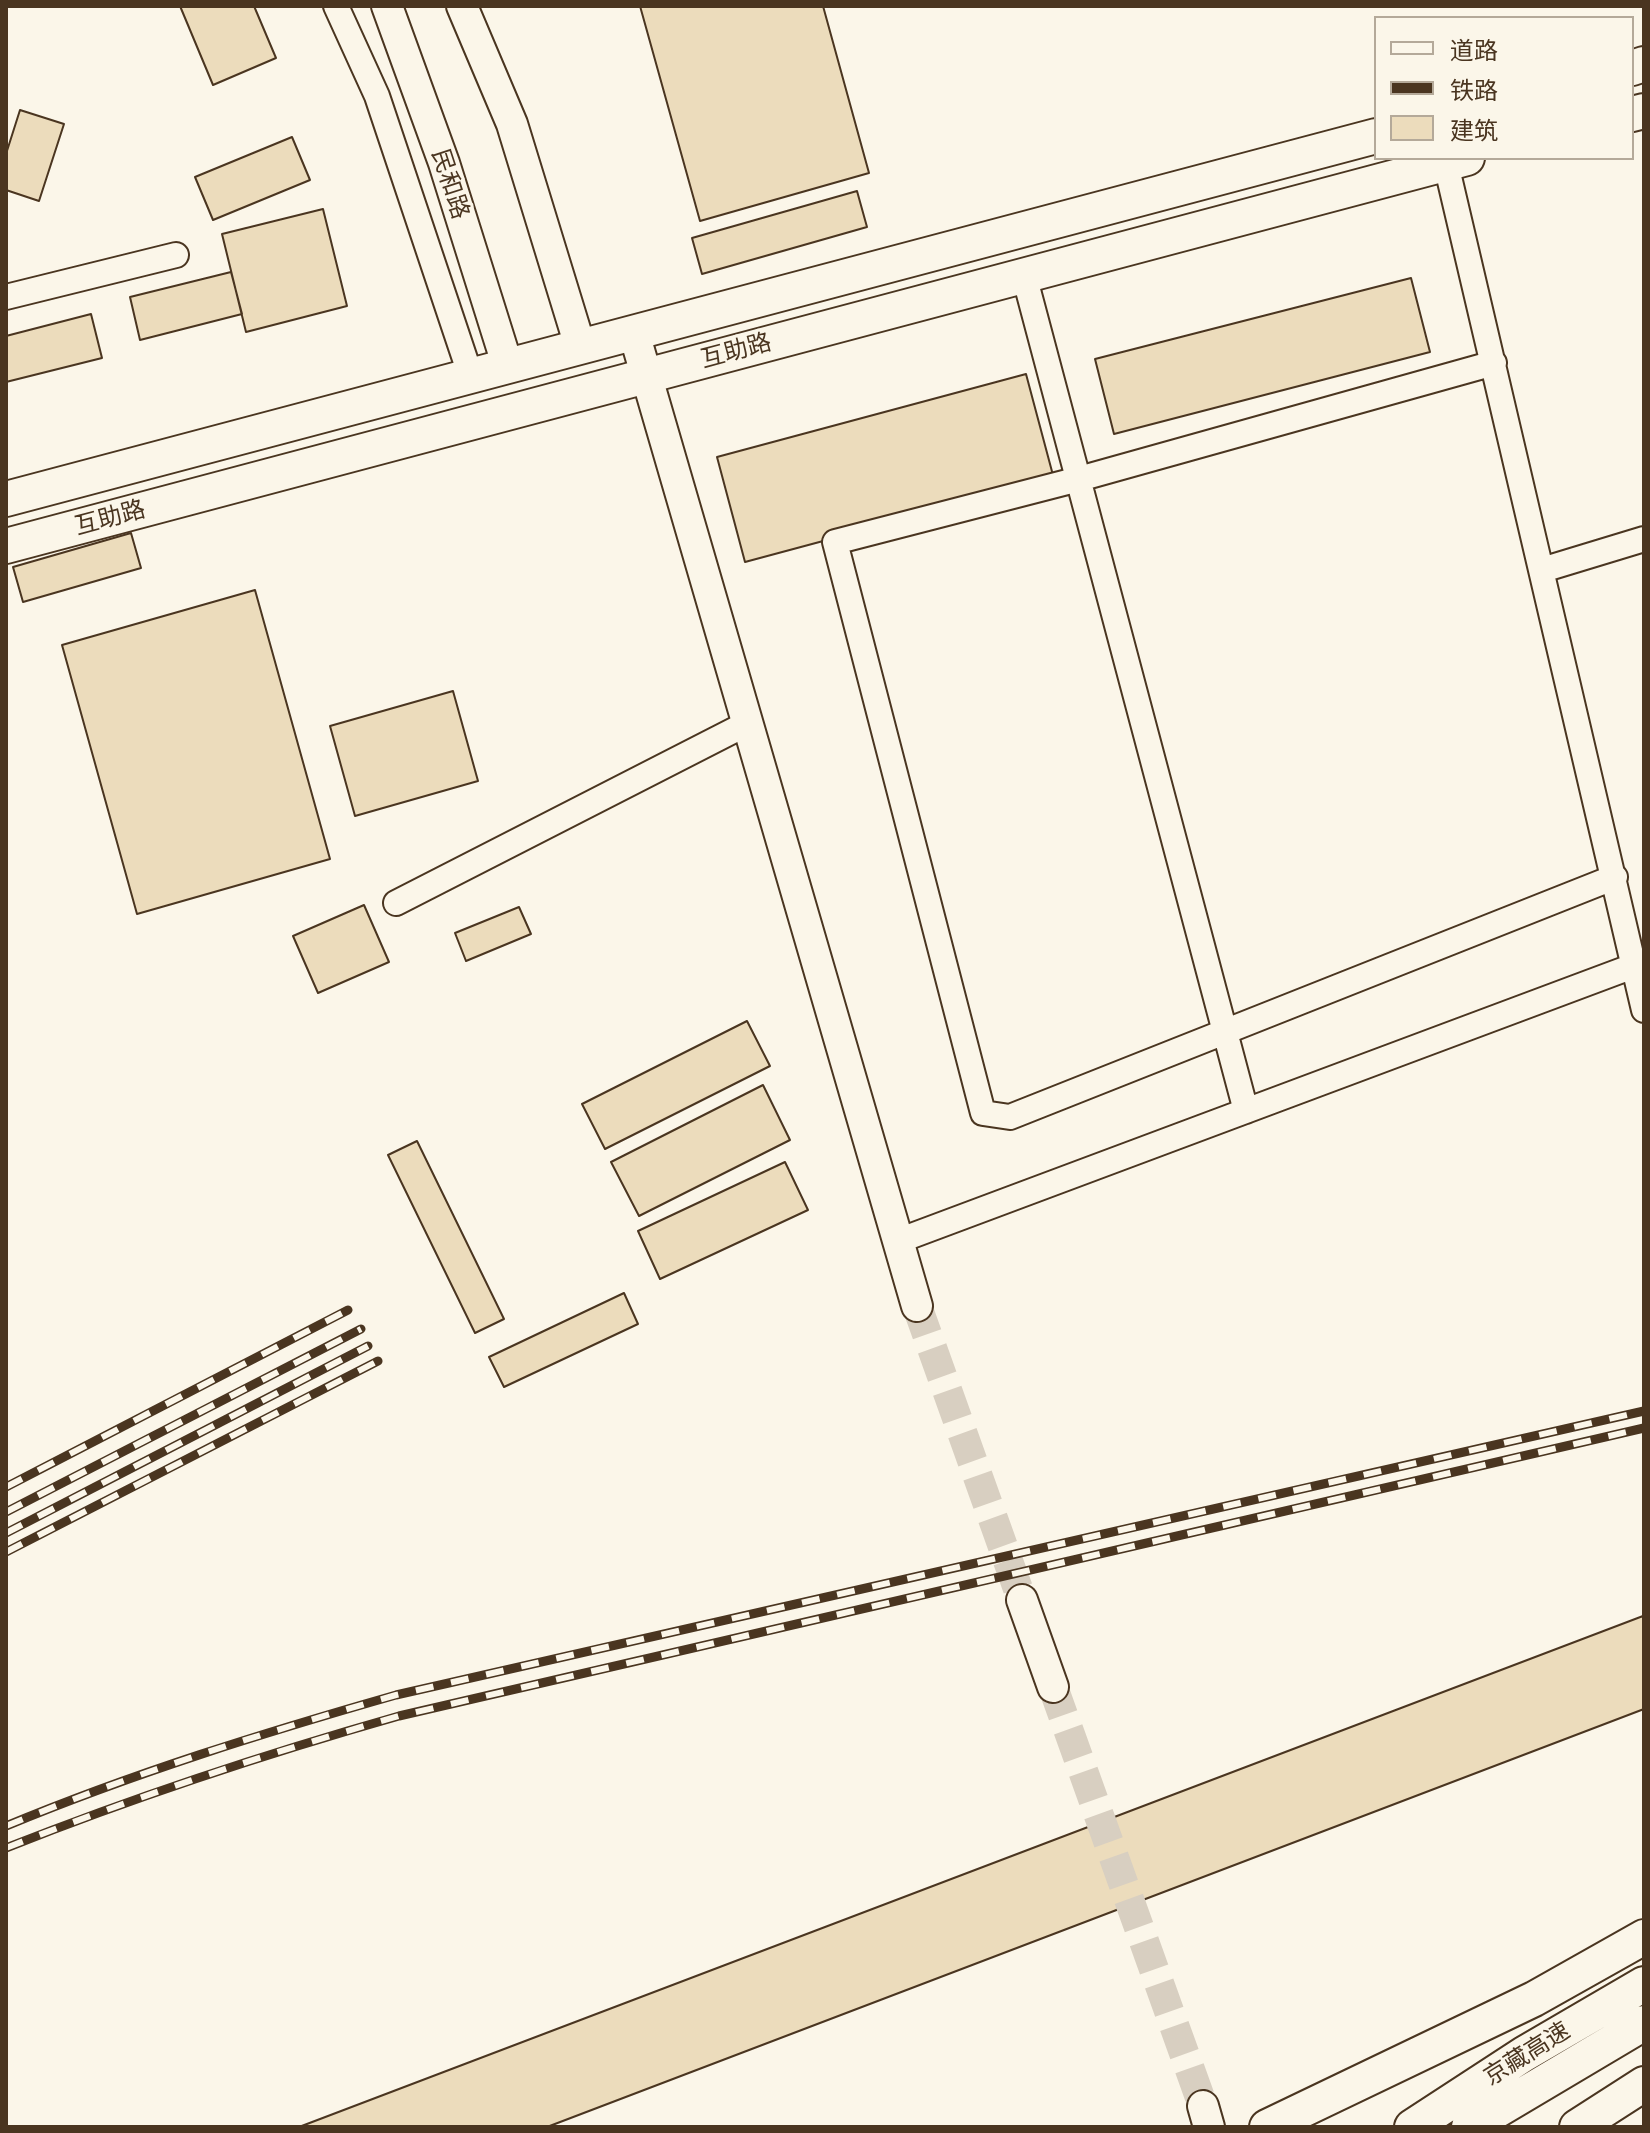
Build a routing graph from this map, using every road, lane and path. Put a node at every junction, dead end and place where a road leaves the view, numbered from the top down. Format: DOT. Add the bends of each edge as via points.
graph roads {
  1 [pos="336,6"];
  2 [pos="387,6"];
  3 [pos="462,6"];
  4 [pos="1374,137"];
  5 [pos="1457,161"];
  6 [pos="176,255"];
  7 [pos="1024,275"];
  8 [pos="6,297"];
  9 [pos="634,333"];
  10 [pos="580,346"];
  11 [pos="1494,363"];
  12 [pos="507,364"];
  13 [pos="470,374"];
  14 [pos="646,374"];
  15 [pos="1079,479"];
  16 [pos="6,499"];
  17 [pos="1644,539"];
  18 [pos="6,546"];
  19 [pos="1542,570"];
  20 [pos="748,723"];
  21 [pos="1615,877"];
  22 [pos="396,903"];
  23 [pos="1636,965"];
  24 [pos="1644,1010"];
  25 [pos="1225,1032"];
  26 [pos="1246,1111"];
  27 [pos="898,1241"];
  28 [pos="917,1306"];
  29 [pos="1022,1600"];
  30 [pos="1053,1687"];
  31 [pos="1644,1937"];
  32 [pos="1644,1984"];
  33 [pos="1644,2023"];
  34 [pos="1644,2084"];
  35 [pos="1267,2127"];
  36 [pos="1412,2127"];
  37 [pos="1469,2127"];
  38 [pos="1577,2127"];
  1 -- 13 [label="street" via="377,96"];
  2 -- 12 [label="main road, 民和路" via="444,163"];
  3 -- 10 [label="main road" via="512,124"];
  4 -- 9 [label="highway, 互助路"];
  5 -- 7 [label="highway, 互助路"];
  5 -- 11 [label="street"];
  6 -- 8 [label="street"];
  7 -- 14 [label="highway, 互助路"];
  7 -- 15 [label="street"];
  9 -- 10 [label="highway, 互助路"];
  9 -- 14 [label="main road"];
  10 -- 12 [label="highway, 互助路"];
  11 -- 15 [label="street"];
  11 -- 19 [label="street"];
  12 -- 13 [label="highway, 互助路"];
  13 -- 16 [label="highway, 互助路"];
  14 -- 18 [label="highway, 互助路"];
  14 -- 20 [label="main road"];
  15 -- 25 [label="street"];
  15 -- 25 [label="street" via="835,542 983,1113 1010,1117"];
  17 -- 19 [label="street"];
  19 -- 21 [label="street"];
  20 -- 22 [label="street"];
  20 -- 27 [label="main road"];
  21 -- 23 [label="street"];
  21 -- 25 [label="street"];
  23 -- 24 [label="street"];
  23 -- 26 [label="street"];
  25 -- 26 [label="street"];
  26 -- 27 [label="street"];
  27 -- 28 [label="main road"];
  29 -- 30 [label="main road"];
  31 -- 35 [label="highway" via="1534,1999"];
  32 -- 36 [label="highway, 京藏高速"];
  33 -- 37 [label="highway, 京藏高速"];
  34 -- 38 [label="highway"];
}
